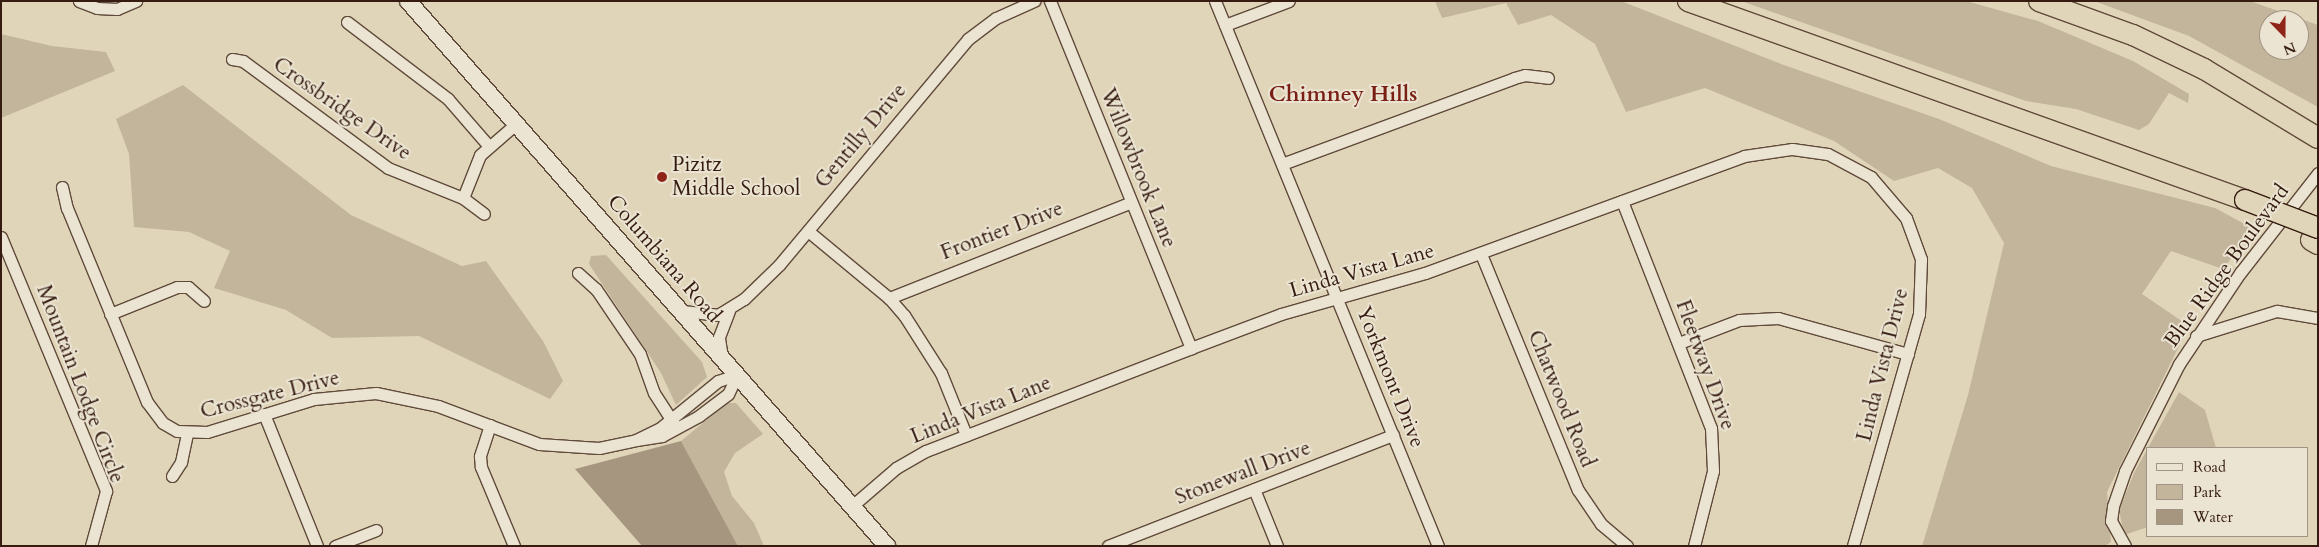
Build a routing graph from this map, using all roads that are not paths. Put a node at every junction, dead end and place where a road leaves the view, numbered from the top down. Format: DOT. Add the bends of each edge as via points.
graph roads {
  1 [pos="79,1"];
  2 [pos="136,1"];
  3 [pos="408,1"];
  4 [pos="1034,1"];
  5 [pos="1050,1"];
  6 [pos="1215,1"];
  7 [pos="1289,1"];
  8 [pos="1688,1"];
  9 [pos="2039,1"];
  10 [pos="347,22"];
  11 [pos="1225,25"];
  12 [pos="232,59"];
  13 [pos="1548,78"];
  14 [pos="517,123"];
  15 [pos="2311,133"];
  16 [pos="488,145"];
  17 [pos="1282,164"];
  18 [pos="2318,173"];
  19 [pos="62,187"];
  20 [pos="463,198"];
  21 [pos="1892,198"];
  22 [pos="1622,201"];
  23 [pos="1131,202"];
  24 [pos="484,214"];
  25 [pos="808,231"];
  26 [pos="1,238"];
  27 [pos="2315,238"];
  28 [pos="1481,254"];
  29 [pos="578,273"];
  30 [pos="889,298"];
  31 [pos="1338,299"];
  32 [pos="204,301"];
  33 [pos="682,311"];
  34 [pos="729,311"];
  35 [pos="110,314"];
  36 [pos="2318,318"];
  37 [pos="2196,336"];
  38 [pos="1679,343"];
  39 [pos="1191,348"];
  40 [pos="1908,354"];
  41 [pos="722,358"];
  42 [pos="737,374"];
  43 [pos="264,414"];
  44 [pos="671,419"];
  45 [pos="490,425"];
  46 [pos="677,430"];
  47 [pos="187,434"];
  48 [pos="966,435"];
  49 [pos="1393,435"];
  50 [pos="636,440"];
  51 [pos="172,476"];
  52 [pos="1254,489"];
  53 [pos="852,506"];
  54 [pos="376,530"];
  55 [pos="91,546"];
  56 [pos="317,546"];
  57 [pos="335,546"];
  58 [pos="514,546"];
  59 [pos="887,546"];
  60 [pos="1108,546"];
  61 [pos="1276,546"];
  62 [pos="1438,546"];
  63 [pos="1627,546"];
  64 [pos="1694,546"];
  65 [pos="1853,546"];
  66 [pos="2124,546"];
  1 -- 2 [label="street" via="97,8 117,8"];
  3 -- 14 [label="main road, Columbiana Road"];
  4 -- 25 [label="street, Gentilly Drive" via="996,18 968,39"];
  5 -- 23 [label="street, Willowbrook Lane"];
  6 -- 11 [label="street, Yorkmont Drive"];
  7 -- 11 [label="street"];
  8 -- 27 [label="highway, bridge" via="2246,200"];
  9 -- 15 [label="highway" via="2133,35 2204,69"];
  10 -- 16 [label="street" via="448,99"];
  11 -- 17 [label="street, Yorkmont Drive"];
  12 -- 20 [label="street, Crossbridge Drive" via="243,61 388,168"];
  13 -- 17 [label="street" via="1531,75 1514,78"];
  14 -- 16 [label="street"];
  14 -- 33 [label="main road, Columbiana Road"];
  16 -- 20 [label="street" via="472,169"];
  17 -- 31 [label="street, Yorkmont Drive"];
  18 -- 37 [label="street, Blue Ridge Boulevard" via="2261,243"];
  19 -- 35 [label="street, Crossgate Drive" via="67,208"];
  20 -- 24 [label="street, Crossbridge Drive"];
  21 -- 22 [label="street, Linda Vista Lane" via="1871,178 1843,160 1792,149 1744,156"];
  21 -- 40 [label="street, Linda Vista Drive" via="1912,227 1921,258 1921,302"];
  22 -- 28 [label="street, Linda Vista Lane"];
  22 -- 38 [label="street, Fleetway Drive"];
  23 -- 30 [label="street, Frontier Drive"];
  23 -- 39 [label="street, Willowbrook Lane"];
  25 -- 30 [label="street"];
  25 -- 34 [label="street, Gentilly Drive" via="760,284"];
  26 -- 55 [label="street, Mountain Lodge Circle" via="106,491"];
  28 -- 31 [label="street, Linda Vista Lane"];
  28 -- 63 [label="street, Chatwood Road" via="1578,490 1602,524"];
  29 -- 44 [label="street" via="596,290 640,354 654,393"];
  30 -- 48 [label="street" via="931,354"];
  31 -- 39 [label="street, Linda Vista Lane" via="1280,314"];
  31 -- 49 [label="street, Yorkmont Drive"];
  32 -- 35 [label="street" via="188,287 177,287"];
  33 -- 34 [label="street, Gentilly Drive" via="705,316"];
  33 -- 41 [label="main road, Columbiana Road"];
  34 -- 41 [label="street, Gentilly Drive" via="719,337"];
  35 -- 47 [label="street, Crossgate Drive" via="151,410 163,422"];
  36 -- 37 [label="street" via="2278,311"];
  37 -- 66 [label="street, Blue Ridge Boulevard" via="2125,471 2112,506 2111,522"];
  38 -- 40 [label="street" via="1739,320 1768,318 1796,321"];
  38 -- 64 [label="street, Fleetway Drive" via="1714,441 1711,484"];
  39 -- 48 [label="street, Linda Vista Lane"];
  40 -- 65 [label="street, Linda Vista Drive"];
  41 -- 42 [label="main road, Columbiana Road"];
  42 -- 44 [label="street, Crossgate Drive" via="718,381"];
  42 -- 46 [label="street, Crossgate Drive" via="728,394"];
  42 -- 53 [label="main road, Columbiana Road"];
  43 -- 45 [label="street, Crossgate Drive" via="335,395 376,393 424,401"];
  43 -- 47 [label="street, Crossgate Drive" via="207,432"];
  43 -- 56 [label="street"];
  44 -- 46 [label="street"];
  44 -- 50 [label="street, Crossgate Drive"];
  45 -- 50 [label="street, Crossgate Drive" via="539,444 599,448"];
  45 -- 58 [label="street" via="481,467"];
  46 -- 50 [label="street, Crossgate Drive"];
  47 -- 51 [label="street" via="181,462"];
  48 -- 53 [label="street, Linda Vista Lane" via="907,460"];
  49 -- 52 [label="street, Stonewall Drive"];
  49 -- 62 [label="street, Yorkmont Drive"];
  52 -- 60 [label="street, Stonewall Drive"];
  52 -- 61 [label="street"];
  53 -- 59 [label="main road, Columbiana Road"];
  54 -- 57 [label="street"];
}
